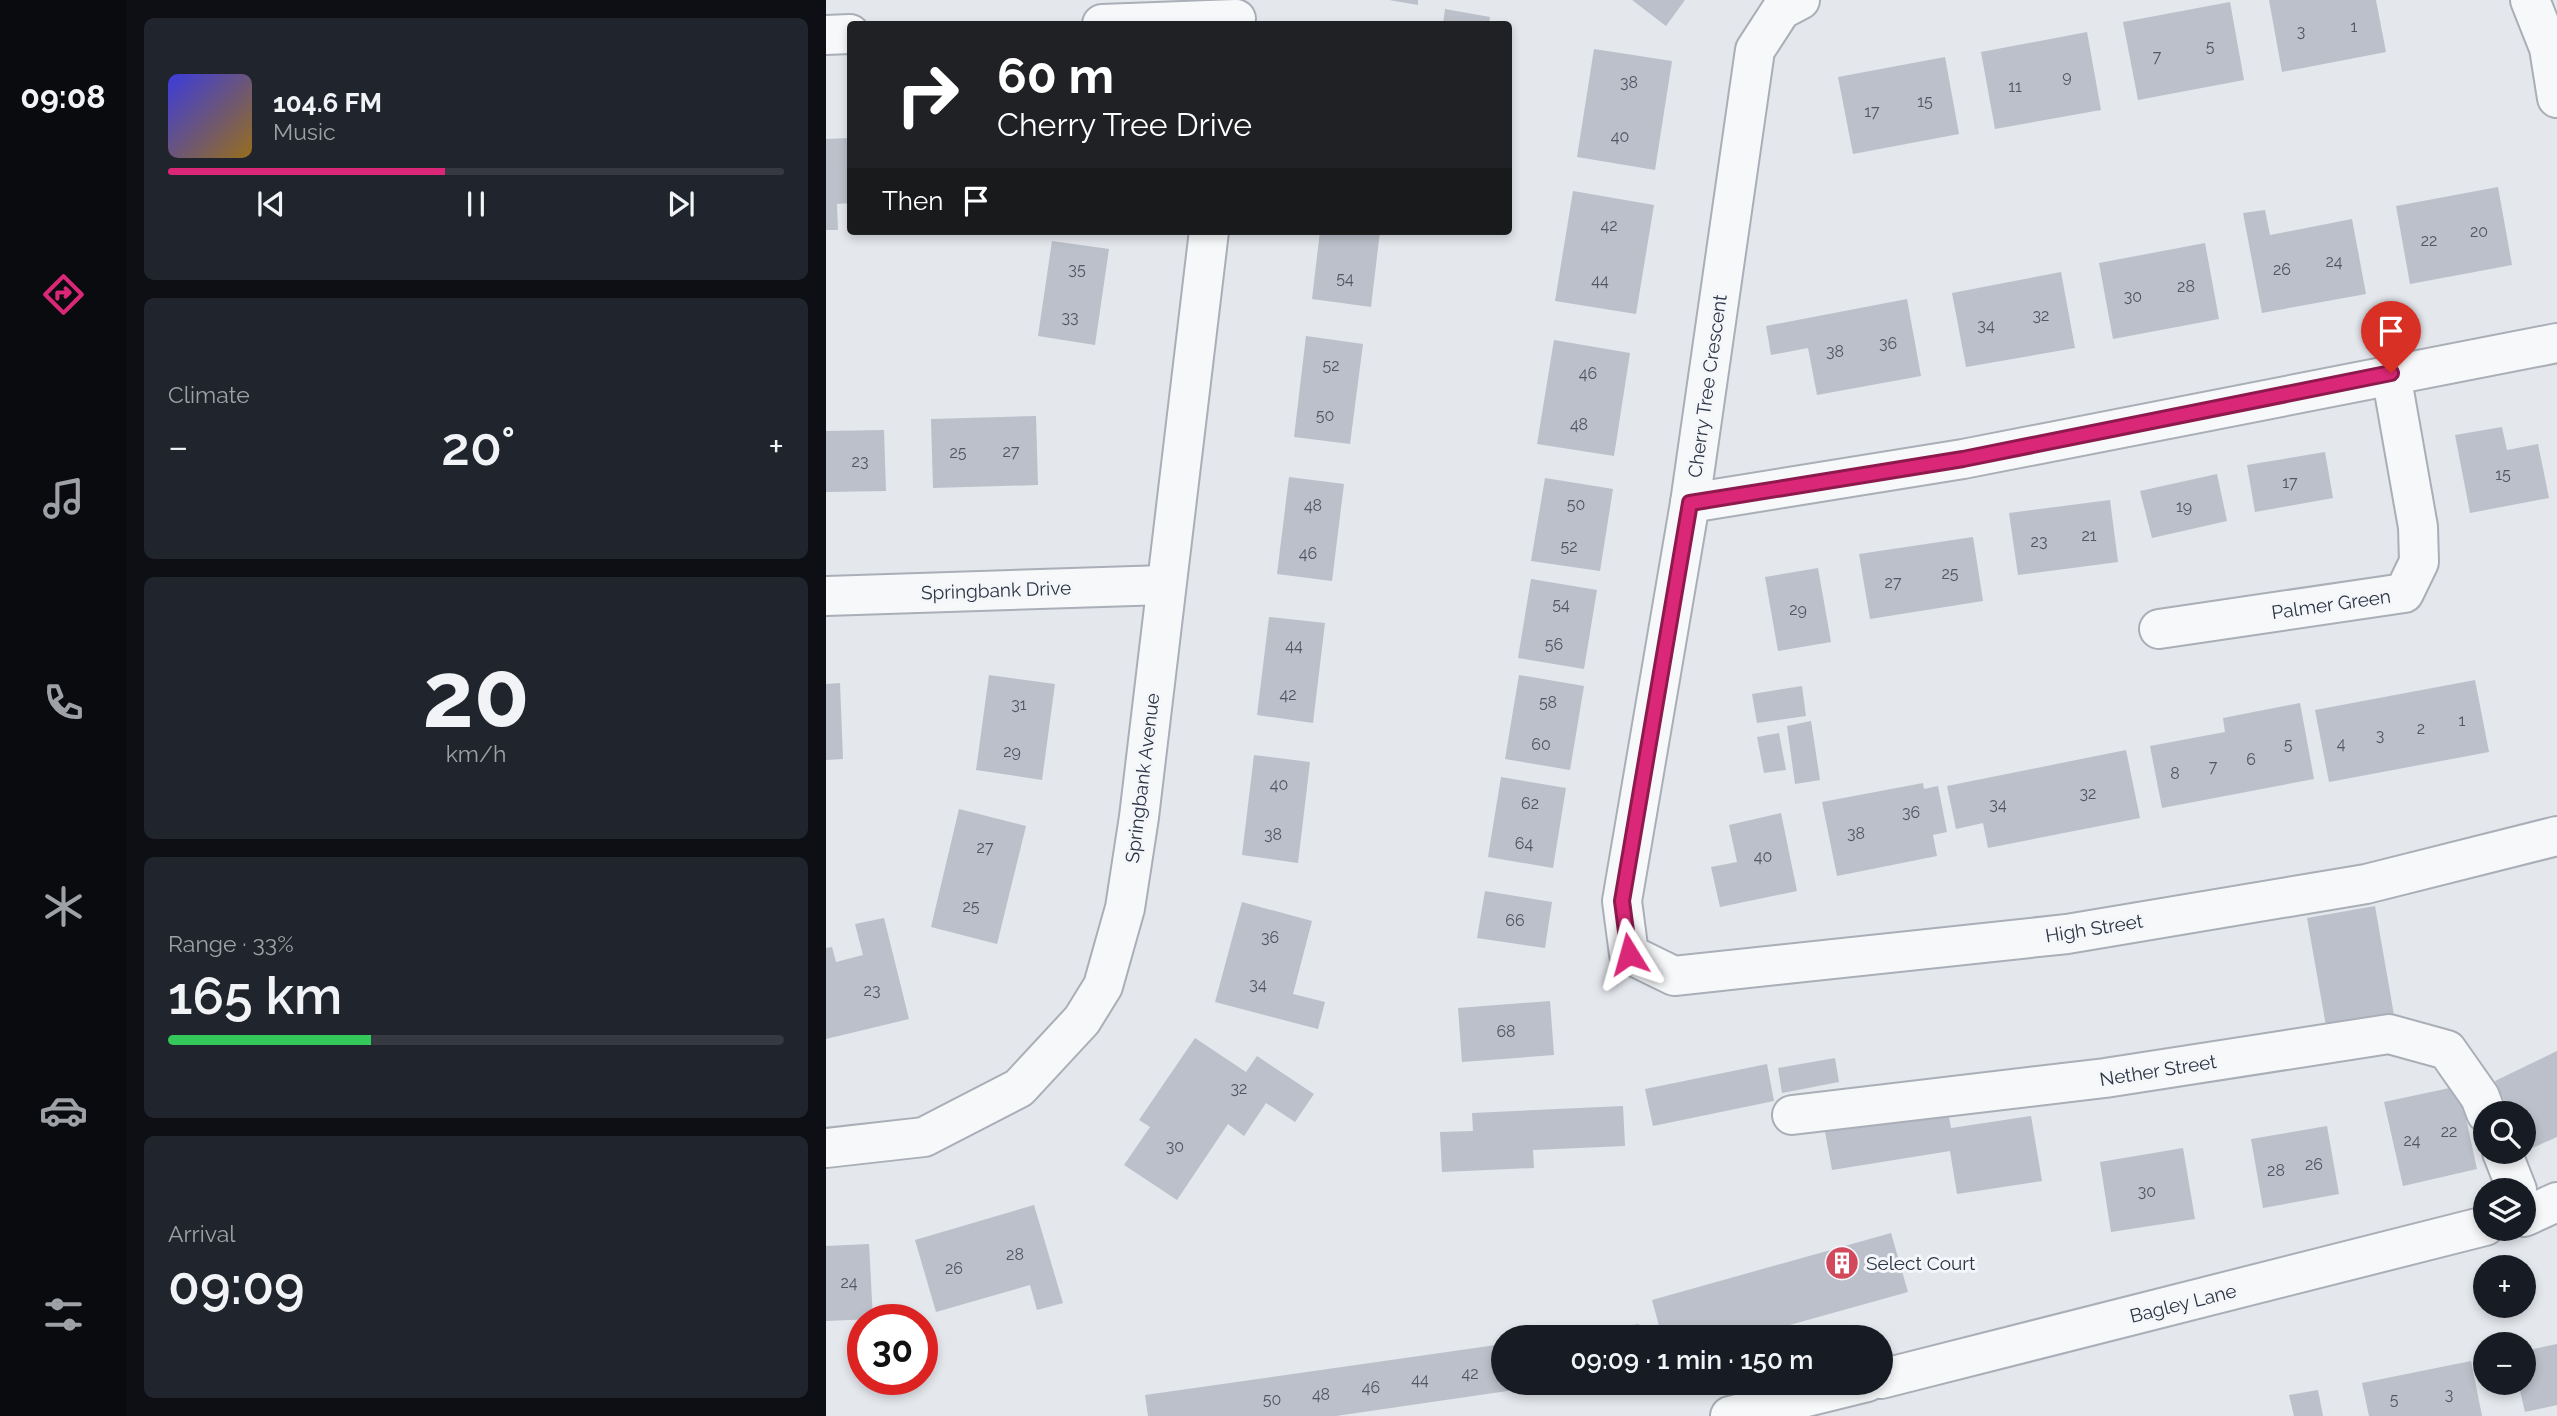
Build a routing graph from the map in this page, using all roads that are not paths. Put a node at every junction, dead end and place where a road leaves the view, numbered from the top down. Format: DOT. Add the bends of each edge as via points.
graph roads {
  1 [pos="1800,0"];
  2 [pos="2530,0"];
  3 [pos="1236,15"];
  4 [pos="1147,21"];
  5 [pos="847,34"];
  6 [pos="826,35"];
  7 [pos="2557,97"];
  8 [pos="1209,235"];
  9 [pos="2557,343"];
  10 [pos="2391,373"];
  11 [pos="1690,503"];
  12 [pos="1165,585"];
  13 [pos="826,596"];
  14 [pos="2159,629"];
  15 [pos="2557,836"];
  16 [pos="1629,954"];
  17 [pos="2482,1101"];
  18 [pos="1792,1115"];
  19 [pos="826,1148"];
  20 [pos="2473,1229"];
  21 [pos="1893,1376"];
  22 [pos="1815,1395"];
  23 [pos="1730,1416"];
  1 -- 11 [label="street, Cherry Tree Crescent" via="1781,10 1755,50"];
  2 -- 7 [label="street" via="2549,48"];
  3 -- 4 [label="street"];
  5 -- 6 [label="street"];
  8 -- 12 [label="street, Springbank Avenue"];
  9 -- 10 [label="street"];
  10 -- 11 [label="street" via="1963,459"];
  10 -- 14 [label="street, Palmer Green" via="2418,527 2419,562 2404,593"];
  11 -- 16 [label="street, Cherry Tree Crescent" via="1622,901"];
  12 -- 13 [label="street, Springbank Drive"];
  12 -- 19 [label="street, Springbank Avenue" via="1125,908 1103,986 1082,1020 1019,1088 924,1137"];
  15 -- 16 [label="street, High Street" via="2367,884 2067,934 1674,976"];
  17 -- 18 [label="street, Nether Street" via="2447,1050 2389,1034 2105,1078"];
  20 -- 21 [label="street, Bagley Lane"];
  22 -- 23 [label="street"];
}
